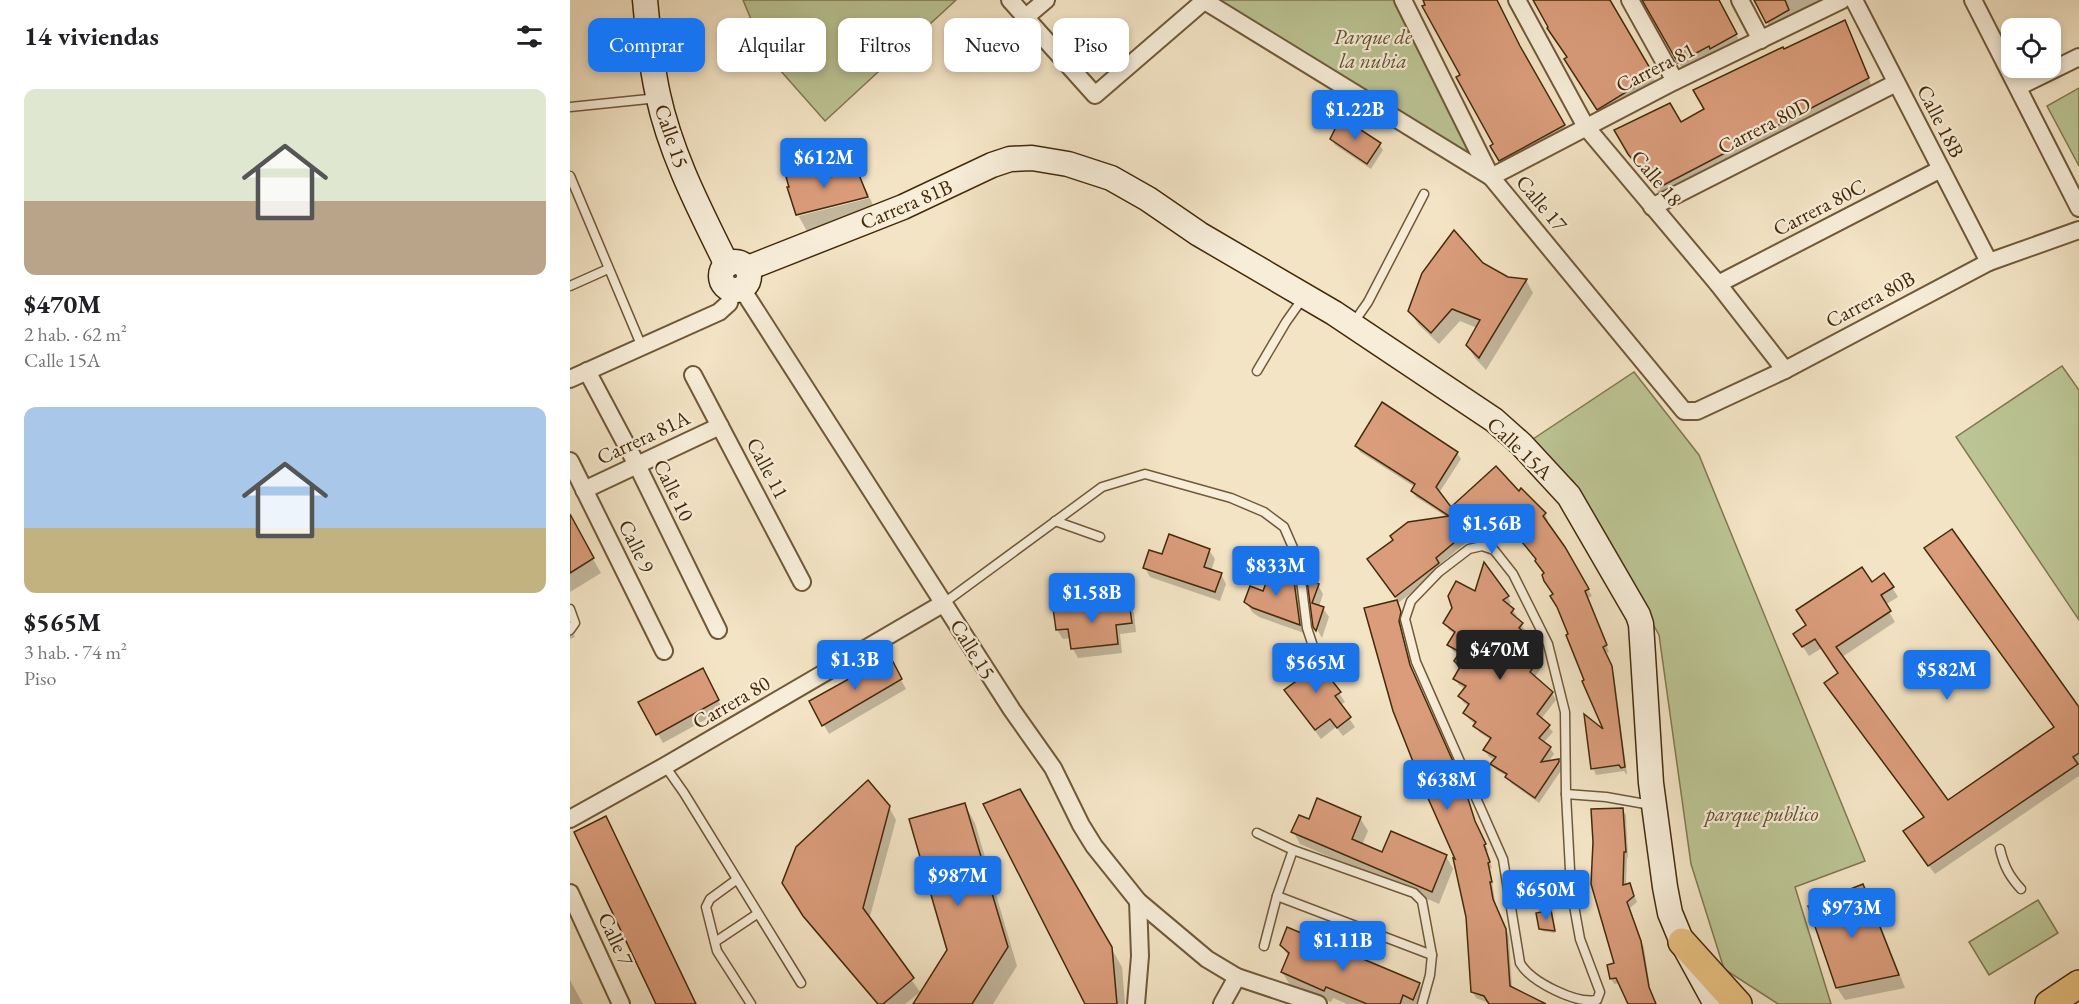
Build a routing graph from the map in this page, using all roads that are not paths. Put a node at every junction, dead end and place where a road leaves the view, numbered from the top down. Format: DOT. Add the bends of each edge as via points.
graph roads {
  1 [pos="645,0"];
  2 [pos="1010,0"];
  3 [pos="1046,0"];
  4 [pos="1203,0"];
  5 [pos="1403,0"];
  6 [pos="1517,0"];
  7 [pos="1630,0"];
  8 [pos="1740,0"];
  9 [pos="1842,0"];
  10 [pos="1854,0"];
  11 [pos="1973,0"];
  12 [pos="1026,17"];
  13 [pos="1761,40"];
  14 [pos="2079,57"];
  15 [pos="1675,81"];
  16 [pos="1896,83"];
  17 [pos="2018,87"];
  18 [pos="658,98"];
  19 [pos="570,107"];
  20 [pos="1586,127"];
  21 [pos="1068,164"];
  22 [pos="1941,169"];
  23 [pos="570,176"];
  24 [pos="1491,177"];
  25 [pos="1424,194"];
  26 [pos="1652,207"];
  27 [pos="2079,208"];
  28 [pos="2079,230"];
  29 [pos="1989,262"];
  30 [pos="608,269"];
  31 [pos="737,278"];
  32 [pos="1718,284"];
  33 [pos="570,286"];
  34 [pos="1305,295"];
  35 [pos="1352,324"];
  36 [pos="642,347"];
  37 [pos="1785,370"];
  38 [pos="587,371"];
  39 [pos="1257,371"];
  40 [pos="693,375"];
  41 [pos="570,380"];
  42 [pos="1684,411"];
  43 [pos="720,426"];
  44 [pos="570,460"];
  45 [pos="637,465"];
  46 [pos="584,490"];
  47 [pos="1055,521"];
  48 [pos="1100,537"];
  49 [pos="802,582"];
  50 [pos="944,603"];
  51 [pos="570,609"];
  52 [pos="570,630"];
  53 [pos="718,630"];
  54 [pos="664,651"];
  55 [pos="1317,658"];
  56 [pos="665,766"];
  57 [pos="1566,794"];
  58 [pos="1655,806"];
  59 [pos="570,819"];
  60 [pos="1257,834"];
  61 [pos="2000,849"];
  62 [pos="1293,850"];
  63 [pos="736,880"];
  64 [pos="2021,889"];
  65 [pos="570,893"];
  66 [pos="1277,896"];
  67 [pos="1138,901"];
  68 [pos="757,914"];
  69 [pos="715,942"];
  70 [pos="1682,942"];
  71 [pos="1264,946"];
  72 [pos="1432,956"];
  73 [pos="1695,969"];
  74 [pos="1237,977"];
  75 [pos="801,983"];
  76 [pos="2079,984"];
  77 [pos="1598,1002"];
  78 [pos="621,1004"];
  79 [pos="751,1004"];
  80 [pos="1136,1004"];
  81 [pos="1222,1004"];
  82 [pos="1318,1004"];
  83 [pos="1422,1004"];
  84 [pos="1709,1004"];
  85 [pos="1716,1004"];
  86 [pos="1738,1004"];
  87 [pos="2049,1004"];
  1 -- 18 [label="street, Calle 15"];
  2 -- 12 [label="street"];
  3 -- 12 [label="street"];
  4 -- 12 [label="street" via="1095,95"];
  4 -- 24 [label="street"];
  5 -- 24 [label="street, Calle 17"];
  6 -- 20 [label="street, Calle 18"];
  7 -- 15 [label="street"];
  8 -- 13 [label="street"];
  9 -- 13 [label="street, Carrera 81"];
  10 -- 16 [label="street, Calle 18B"];
  11 -- 17 [label="street"];
  13 -- 15 [label="street, Carrera 81"];
  14 -- 17 [label="street"];
  15 -- 20 [label="street, Carrera 81"];
  16 -- 22 [label="street, Calle 18B"];
  16 -- 26 [label="street, Carrera 80D"];
  17 -- 27 [label="street"];
  18 -- 19 [label="lane"];
  18 -- 31 [label="street, Calle 15" via="679,160"];
  20 -- 24 [label="street, Carrera 81"];
  20 -- 26 [label="street, Calle 18"];
  21 -- 31 [label="street, Carrera 81B" via="1032,158 992,165"];
  21 -- 34 [label="street, Calle 15A" via="1111,178"];
  22 -- 29 [label="street, Calle 18B"];
  22 -- 32 [label="street, Carrera 80C"];
  23 -- 30 [label="lane"];
  24 -- 42 [label="street, Calle 17"];
  25 -- 35 [label="lane" via="1368,302"];
  26 -- 32 [label="street, Calle 18"];
  28 -- 29 [label="street, Carrera 80B"];
  29 -- 37 [label="street, Carrera 80B"];
  30 -- 33 [label="lane"];
  30 -- 36 [label="lane"];
  31 -- 36 [label="street" via="729,303 719,312"];
  31 -- 50 [label="street, Calle 15"];
  32 -- 37 [label="street, Calle 18"];
  34 -- 35 [label="street, Calle 15A"];
  34 -- 39 [label="lane"];
  35 -- 58 [label="street, Calle 15A" via="1494,420 1569,496 1641,624"];
  36 -- 38 [label="street"];
  37 -- 42 [label="street, Carrera 80B" via="1697,411"];
  38 -- 41 [label="street"];
  38 -- 45 [label="street, Calle 10"];
  40 -- 43 [label="street, Calle 11"];
  43 -- 45 [label="street, Carrera 81A"];
  43 -- 49 [label="street, Calle 11"];
  44 -- 46 [label="street, Calle 9"];
  45 -- 46 [label="street, Carrera 81A"];
  45 -- 53 [label="street, Calle 10"];
  46 -- 54 [label="street, Calle 9"];
  47 -- 48 [label="lane"];
  47 -- 50 [label="lane"];
  47 -- 55 [label="lane" via="1102,487 1145,474 1231,498 1264,512 1284,527 1294,550 1307,628"];
  50 -- 56 [label="street, Carrera 80"];
  50 -- 67 [label="street, Calle 15" via="1053,768 1094,846"];
  51 -- 52 [label="lane" via="575,623"];
  56 -- 59 [label="street, Carrera 80"];
  56 -- 63 [label="lane"];
  57 -- 58 [label="lane"];
  57 -- 77 [label="lane" via="1571,889 1580,939 1600,992"];
  57 -- 77 [label="lane" via="1565,712 1548,644 1513,574 1494,550 1482,546 1469,549 1411,601 1405,619 1416,662 1503,859 1520,963 1544,986 1569,999 1580,1004"];
  58 -- 70 [label="street, Calle 15A" via="1670,913"];
  60 -- 62 [label="lane"];
  61 -- 64 [label="lane" via="2008,875"];
  62 -- 66 [label="lane"];
  62 -- 72 [label="lane" via="1414,893 1422,901"];
  63 -- 68 [label="lane"];
  63 -- 69 [label="lane" via="706,907"];
  65 -- 78 [label="street, Calle 7"];
  66 -- 71 [label="lane"];
  66 -- 72 [label="lane"];
  67 -- 74 [label="street, Calle 15" via="1207,959"];
  67 -- 80 [label="street" via="1140,956"];
  68 -- 69 [label="lane"];
  68 -- 75 [label="lane"];
  69 -- 79 [label="lane"];
  70 -- 73 [label="street, Calle 15A"];
  70 -- 86 [label="main road"];
  72 -- 83 [label="lane"];
  73 -- 84 [label="main road"];
  73 -- 85 [label="street, Calle 15A"];
  74 -- 81 [label="street"];
  74 -- 82 [label="street, Calle 15"];
  76 -- 87 [label="main road"];
}
